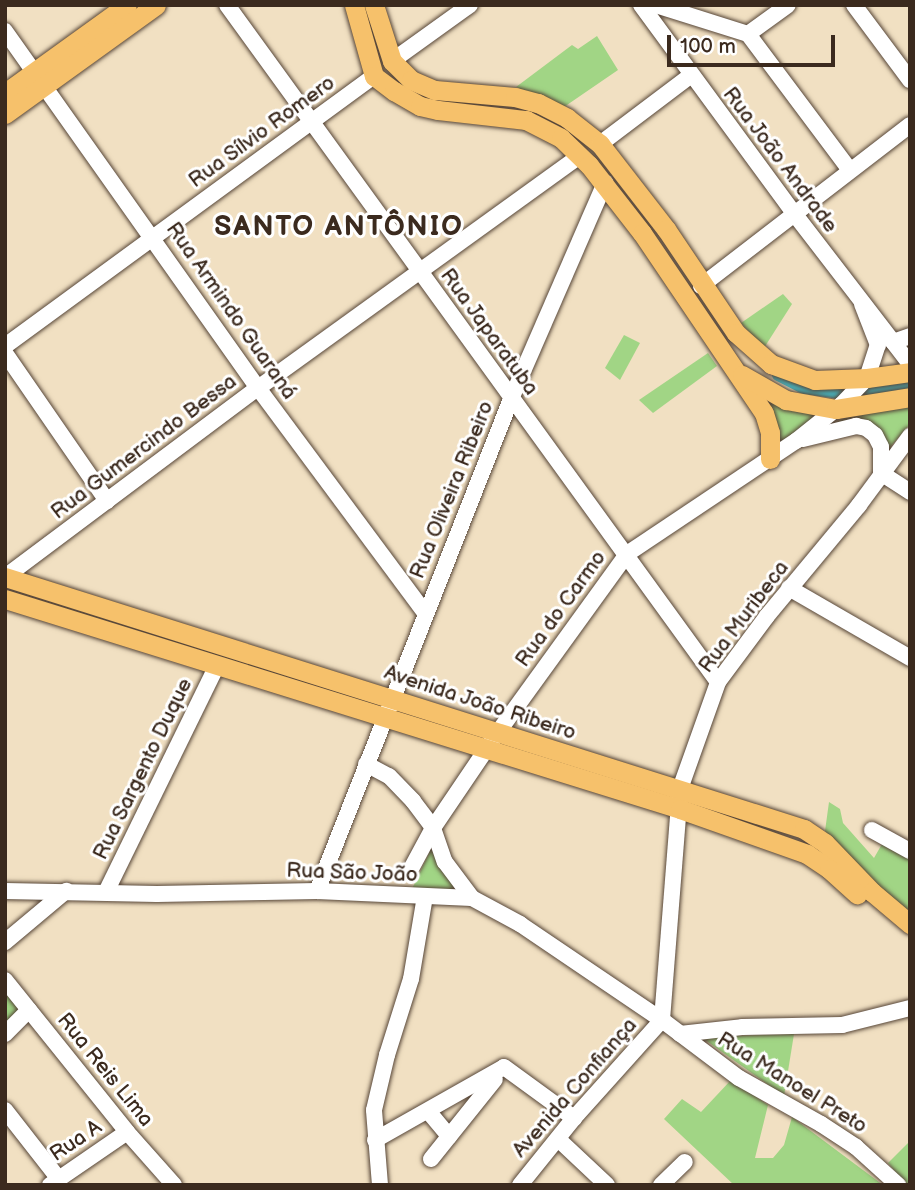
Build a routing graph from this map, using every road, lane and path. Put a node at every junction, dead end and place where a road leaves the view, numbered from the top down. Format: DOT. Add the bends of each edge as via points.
graph roads {
  1 [pos="127,5"];
  2 [pos="156,5"];
  3 [pos="227,5"];
  4 [pos="354,5"];
  5 [pos="374,5"];
  6 [pos="470,5"];
  7 [pos="642,5"];
  8 [pos="656,5"];
  9 [pos="788,5"];
  10 [pos="854,5"];
  11 [pos="5,32"];
  12 [pos="747,34"];
  13 [pos="392,61"];
  14 [pos="374,76"];
  15 [pos="691,76"];
  16 [pos="39,78"];
  17 [pos="910,80"];
  18 [pos="5,93"];
  19 [pos="5,114"];
  20 [pos="311,122"];
  21 [pos="910,125"];
  22 [pos="600,144"];
  23 [pos="580,156"];
  24 [pos="849,169"];
  25 [pos="605,183"];
  26 [pos="793,212"];
  27 [pos="153,238"];
  28 [pos="418,271"];
  29 [pos="701,286"];
  30 [pos="862,304"];
  31 [pos="910,336"];
  32 [pos="893,342"];
  33 [pos="5,346"];
  34 [pos="5,353"];
  35 [pos="910,364"];
  36 [pos="732,369"];
  37 [pos="910,372"];
  38 [pos="863,383"];
  39 [pos="258,387"];
  40 [pos="910,397"];
  41 [pos="512,399"];
  42 [pos="839,407"];
  43 [pos="910,436"];
  44 [pos="796,441"];
  45 [pos="770,459"];
  46 [pos="881,473"];
  47 [pos="910,492"];
  48 [pos="107,501"];
  49 [pos="627,554"];
  50 [pos="5,577"];
  51 [pos="789,587"];
  52 [pos="5,599"];
  53 [pos="425,613"];
  54 [pos="910,658"];
  55 [pos="217,665"];
  56 [pos="718,682"];
  57 [pos="391,697"];
  58 [pos="383,719"];
  59 [pos="491,743"];
  60 [pos="366,764"];
  61 [pos="680,799"];
  62 [pos="433,828"];
  63 [pos="872,830"];
  64 [pos="910,851"];
  65 [pos="412,867"];
  66 [pos="5,891"];
  67 [pos="66,891"];
  68 [pos="317,891"];
  69 [pos="106,892"];
  70 [pos="425,896"];
  71 [pos="472,898"];
  72 [pos="910,923"];
  73 [pos="910,934"];
  74 [pos="5,942"];
  75 [pos="5,980"];
  76 [pos="910,1009"];
  77 [pos="29,1010"];
  78 [pos="662,1020"];
  79 [pos="5,1034"];
  80 [pos="680,1034"];
  81 [pos="504,1067"];
  82 [pos="5,1110"];
  83 [pos="428,1111"];
  84 [pos="574,1118"];
  85 [pos="127,1132"];
  86 [pos="449,1136"];
  87 [pos="558,1139"];
  88 [pos="375,1140"];
  89 [pos="430,1159"];
  90 [pos="685,1162"];
  91 [pos="54,1182"];
  92 [pos="895,1184"];
  93 [pos="174,1185"];
  94 [pos="380,1185"];
  95 [pos="520,1185"];
  96 [pos="607,1185"];
  97 [pos="662,1185"];
  1 -- 16 [label="main road"];
  2 -- 16 [label="main road"];
  3 -- 20 [label="street, Rua Japaratuba"];
  4 -- 14 [label="main road"];
  5 -- 13 [label="main road"];
  6 -- 13 [label="street"];
  7 -- 15 [label="street, Rua João Andrade"];
  8 -- 12 [label="street"];
  9 -- 12 [label="street"];
  10 -- 17 [label="street"];
  11 -- 16 [label="street, Rua Armindo Guaraná"];
  12 -- 24 [label="street"];
  13 -- 22 [label="main road" via="424,87 538,103"];
  14 -- 20 [label="street, Rua Sílvio Romero"];
  14 -- 23 [label="main road" via="420,106 526,120 561,138"];
  15 -- 22 [label="street"];
  15 -- 26 [label="street, Rua João Andrade"];
  16 -- 18 [label="main road"];
  16 -- 19 [label="main road"];
  16 -- 27 [label="street, Rua Armindo Guaraná"];
  20 -- 27 [label="street, Rua Sílvio Romero"];
  20 -- 28 [label="street, Rua Japaratuba"];
  21 -- 24 [label="street"];
  22 -- 29 [label="main road" via="666,229"];
  23 -- 25 [label="main road"];
  23 -- 28 [label="street, Rua Gumercindo Bessa"];
  24 -- 26 [label="street"];
  25 -- 36 [label="main road"];
  25 -- 41 [label="street, Rua Oliveira Ribeiro"];
  26 -- 29 [label="street"];
  26 -- 30 [label="street, Rua João Andrade"];
  27 -- 33 [label="street, Rua Sílvio Romero"];
  27 -- 39 [label="street, Rua Armindo Guaraná"];
  28 -- 39 [label="street, Rua Gumercindo Bessa"];
  28 -- 41 [label="street, Rua Japaratuba"];
  29 -- 38 [label="main road" via="736,333 771,365 815,380"];
  30 -- 32 [label="street, Rua João Andrade"];
  30 -- 38 [label="street, Rua João Andrade" via="878,345"];
  31 -- 32 [label="street"];
  32 -- 35 [label="street, Rua João Andrade"];
  34 -- 48 [label="street"];
  36 -- 42 [label="main road" via="786,400"];
  36 -- 45 [label="main road" via="766,418"];
  37 -- 38 [label="main road"];
  38 -- 42 [label="street, Rua do Carmo"];
  39 -- 48 [label="street, Rua Gumercindo Bessa"];
  39 -- 53 [label="street, Rua Armindo Guaraná"];
  40 -- 42 [label="main road"];
  41 -- 49 [label="street, Rua Japaratuba"];
  41 -- 53 [label="street, Rua Oliveira Ribeiro"];
  42 -- 44 [label="street, Rua do Carmo"];
  43 -- 46 [label="street, Rua Muribeca"];
  44 -- 45 [label="street, Rua do Carmo"];
  44 -- 46 [label="street" via="866,428 880,442"];
  45 -- 49 [label="street, Rua do Carmo"];
  46 -- 47 [label="street"];
  46 -- 51 [label="street, Rua Muribeca"];
  48 -- 50 [label="street, Rua Gumercindo Bessa"];
  49 -- 56 [label="street, Rua Japaratuba"];
  49 -- 59 [label="street, Rua do Carmo"];
  50 -- 57 [label="main road, Avenida João Ribeiro"];
  51 -- 54 [label="street"];
  51 -- 56 [label="street, Rua Muribeca"];
  52 -- 55 [label="main road, Avenida João Ribeiro"];
  53 -- 57 [label="street, Rua Oliveira Ribeiro"];
  55 -- 58 [label="main road, Avenida João Ribeiro"];
  55 -- 69 [label="street, Rua Sargento Duque"];
  56 -- 61 [label="street, Rua Muribeca"];
  57 -- 58 [label="street, Rua Oliveira Ribeiro"];
  57 -- 59 [label="main road, Avenida João Ribeiro"];
  58 -- 59 [label="main road, Avenida João Ribeiro"];
  58 -- 60 [label="street"];
  59 -- 61 [label="main road, Avenida João Ribeiro"];
  59 -- 62 [label="street, Rua do Carmo"];
  60 -- 62 [label="street" via="393,779"];
  60 -- 68 [label="street"];
  61 -- 72 [label="main road, Avenida João Ribeiro" via="811,833"];
  61 -- 73 [label="main road, Avenida João Ribeiro" via="807,854"];
  61 -- 78 [label="street, Rua Muribeca"];
  62 -- 65 [label="street, Rua do Carmo"];
  62 -- 71 [label="street" via="445,862"];
  63 -- 64 [label="street"];
  66 -- 67 [label="street, Rua São João"];
  67 -- 69 [label="street, Rua São João"];
  67 -- 74 [label="street"];
  68 -- 69 [label="street, Rua São João"];
  68 -- 70 [label="street, Rua São João"];
  70 -- 71 [label="street, Rua São João"];
  70 -- 88 [label="street" via="411,979 378,1087"];
  71 -- 78 [label="street, Rua São João" via="520,924"];
  75 -- 77 [label="street, Rua Reis Lima"];
  76 -- 80 [label="street" via="842,1025 742,1027"];
  77 -- 79 [label="street"];
  77 -- 85 [label="street, Rua Reis Lima"];
  78 -- 80 [label="street, Rua Manoel Preto"];
  78 -- 84 [label="street, Avenida Confiança"];
  80 -- 92 [label="street, Rua Manoel Preto" via="739,1078 844,1139"];
  81 -- 83 [label="street"];
  81 -- 84 [label="street"];
  81 -- 86 [label="street"];
  82 -- 91 [label="street"];
  83 -- 86 [label="street"];
  83 -- 88 [label="street"];
  84 -- 87 [label="street, Avenida Confiança"];
  85 -- 91 [label="street, Rua A"];
  85 -- 93 [label="street, Rua Reis Lima"];
  86 -- 89 [label="street"];
  87 -- 95 [label="street, Avenida Confiança"];
  87 -- 96 [label="street"];
  88 -- 94 [label="street"];
  90 -- 97 [label="street"];
}
